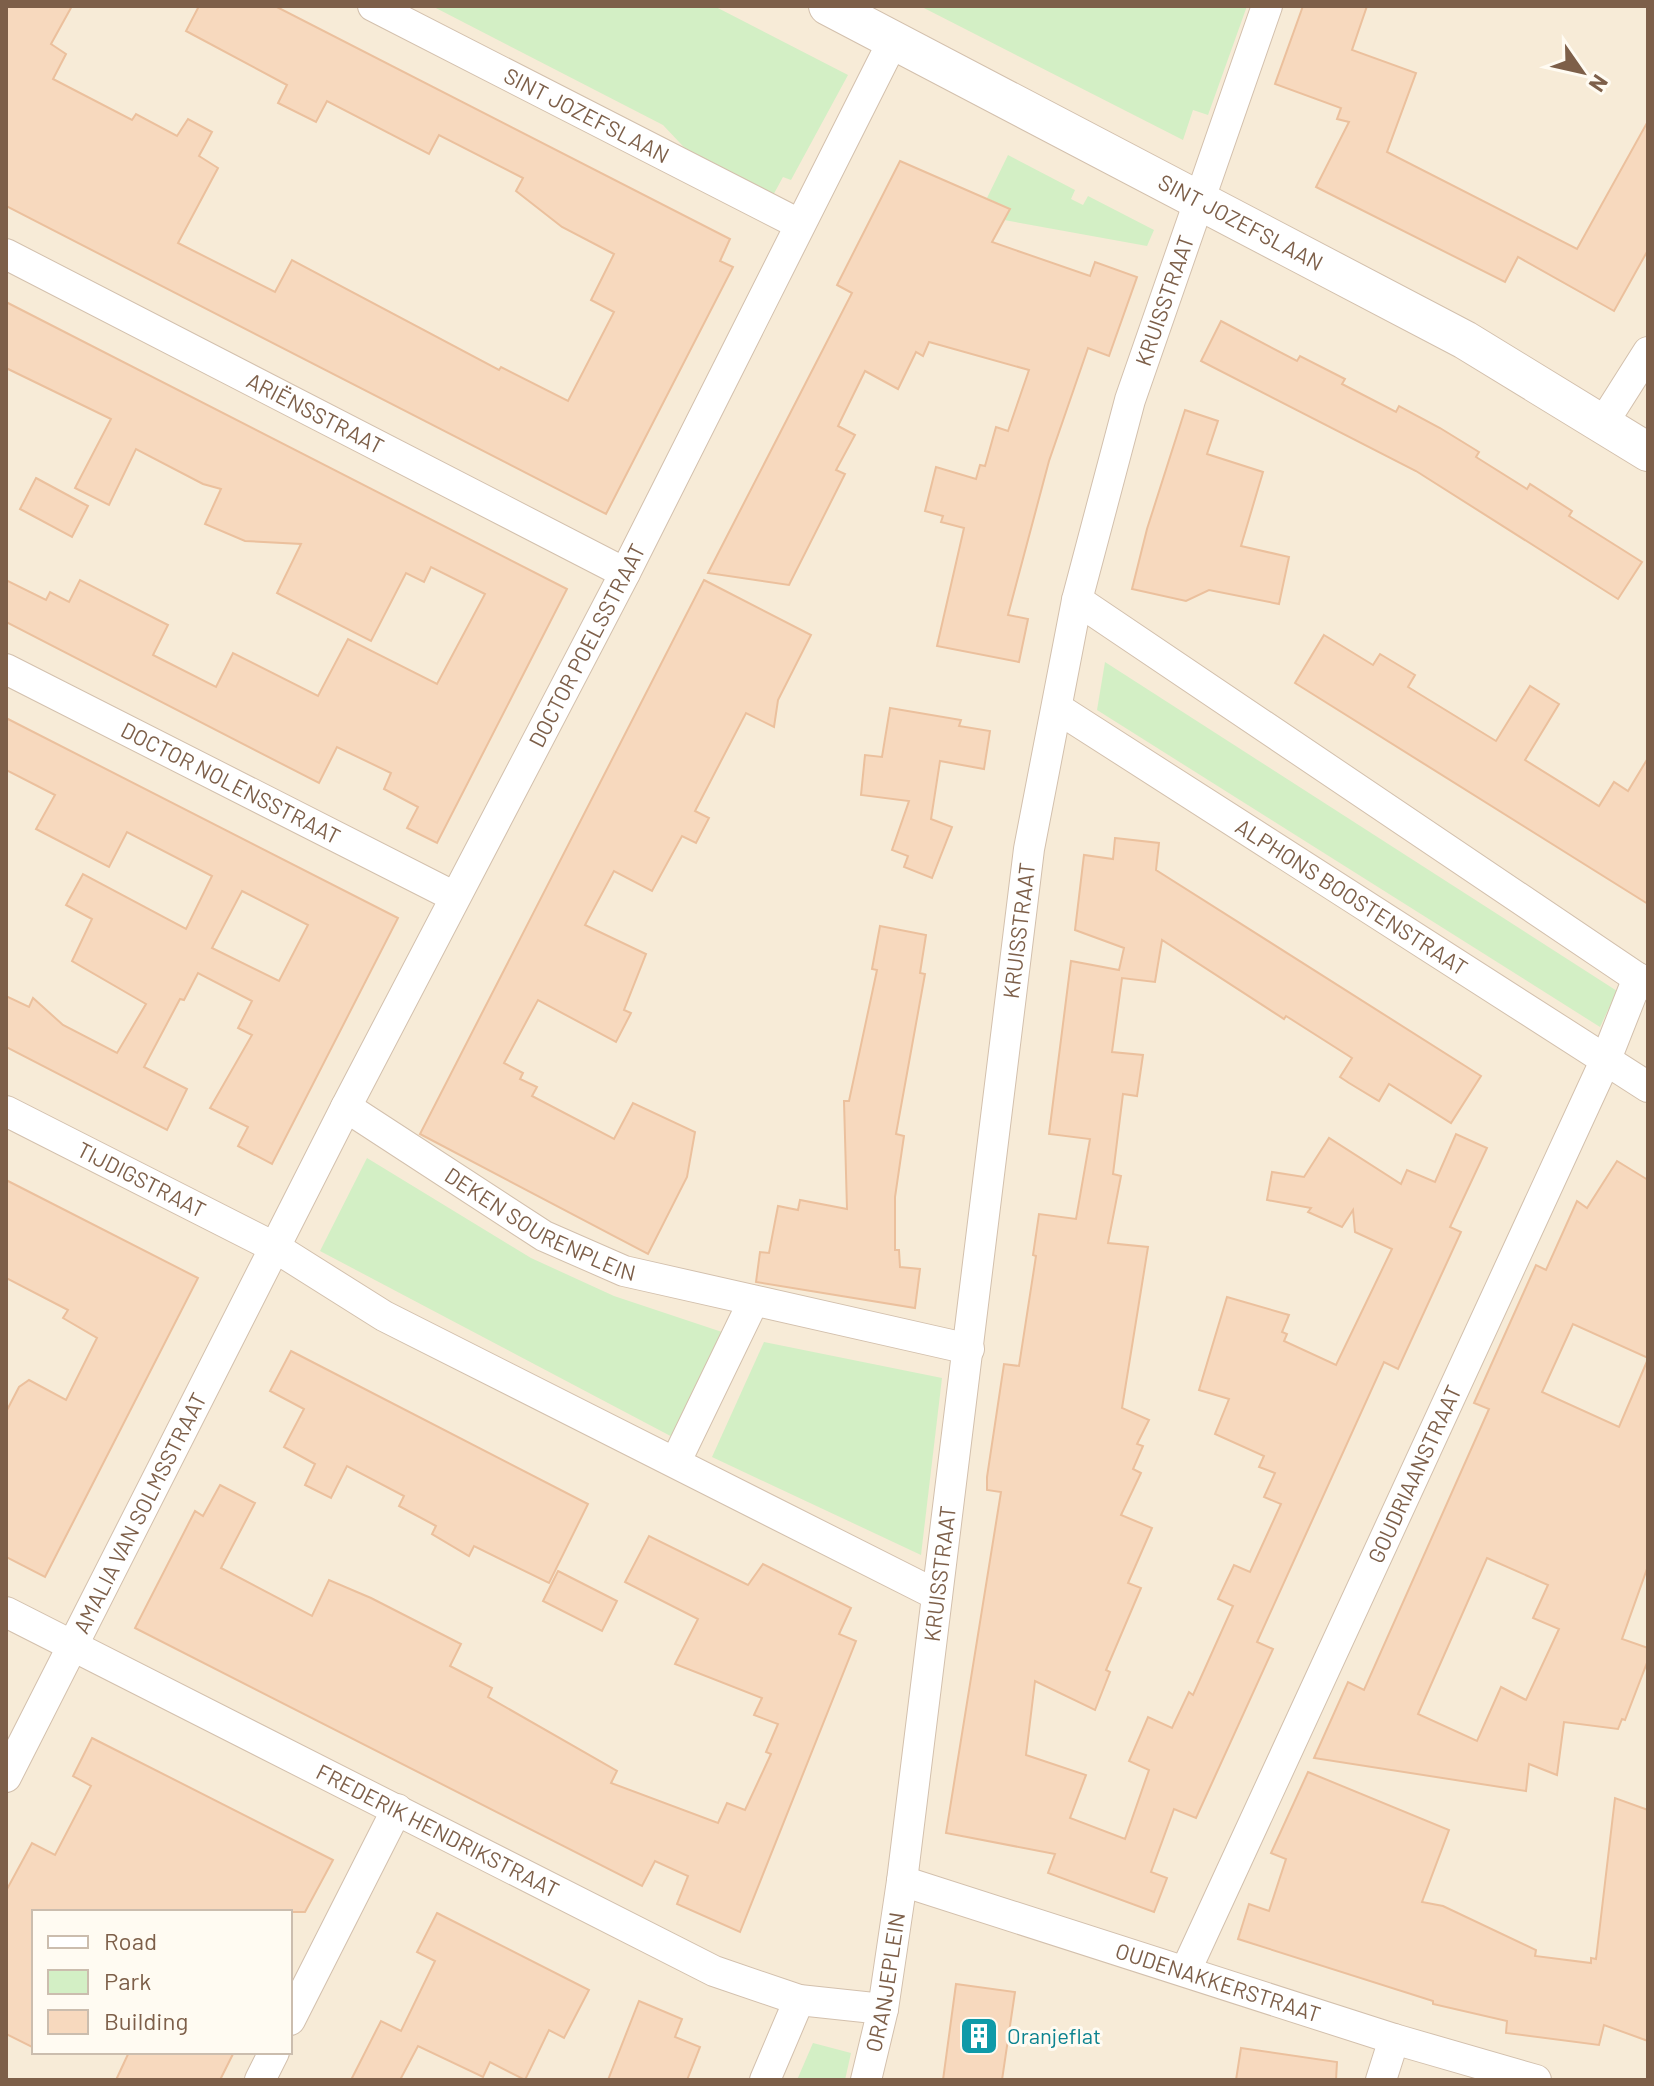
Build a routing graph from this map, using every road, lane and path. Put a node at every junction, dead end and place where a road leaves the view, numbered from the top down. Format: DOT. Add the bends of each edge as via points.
graph roads {
  1 [pos="373,6"];
  2 [pos="828,6"];
  3 [pos="1267,6"];
  4 [pos="894,39"];
  5 [pos="1197,201"];
  6 [pos="799,224"];
  7 [pos="6,254"];
  8 [pos="1648,352"];
  9 [pos="1603,423"];
  10 [pos="1648,452"];
  11 [pos="625,573"];
  12 [pos="1077,600"];
  13 [pos="6,669"];
  14 [pos="1057,708"];
  15 [pos="455,897"];
  16 [pos="1643,981"];
  17 [pos="1606,1059"];
  18 [pos="1648,1087"];
  19 [pos="346,1107"];
  20 [pos="6,1111"];
  21 [pos="276,1248"];
  22 [pos="753,1302"];
  23 [pos="969,1349"];
  24 [pos="676,1461"];
  25 [pos="937,1595"];
  26 [pos="6,1612"];
  27 [pos="72,1646"];
  28 [pos="6,1777"];
  29 [pos="397,1809"];
  30 [pos="902,1881"];
  31 [pos="1186,1970"];
  32 [pos="799,2000"];
  33 [pos="883,2009"];
  34 [pos="292,2016"];
  35 [pos="1394,2039"];
  36 [pos="273,2054"];
  37 [pos="260,2080"];
  38 [pos="765,2080"];
  39 [pos="866,2080"];
  40 [pos="1381,2080"];
  41 [pos="1536,2080"];
  1 -- 6 [label="street, SINT JOZEFSLAAN"];
  2 -- 4 [label="street, SINT JOZEFSLAAN"];
  3 -- 5 [label="street, KRUISSTRAAT"];
  4 -- 5 [label="street, SINT JOZEFSLAAN"];
  4 -- 6 [label="street, DOCTOR POELSSTRAAT"];
  5 -- 9 [label="street, SINT JOZEFSLAAN" via="1465,340"];
  5 -- 12 [label="street, KRUISSTRAAT" via="1130,400"];
  6 -- 11 [label="street, DOCTOR POELSSTRAAT"];
  7 -- 11 [label="street, ARIËNSSTRAAT"];
  8 -- 9 [label="street"];
  9 -- 10 [label="street, SINT JOZEFSLAAN"];
  11 -- 15 [label="street, DOCTOR POELSSTRAAT"];
  12 -- 14 [label="street, KRUISSTRAAT"];
  12 -- 16 [label="street"];
  13 -- 15 [label="street, DOCTOR NOLENSSTRAAT"];
  14 -- 17 [label="street, ALPHONS BOOSTENSTRAAT"];
  14 -- 23 [label="street, KRUISSTRAAT" via="1029,849"];
  15 -- 19 [label="street, DOCTOR POELSSTRAAT"];
  16 -- 17 [label="street, GOUDRIAANSTRAAT"];
  17 -- 18 [label="street, ALPHONS BOOSTENSTRAAT"];
  17 -- 31 [label="street, GOUDRIAANSTRAAT"];
  19 -- 21 [label="street, DOCTOR POELSSTRAAT"];
  19 -- 22 [label="street, DEKEN SOURENPLEIN" via="544,1236 624,1271"];
  20 -- 21 [label="street, TIJDIGSTRAAT"];
  21 -- 24 [label="street" via="384,1316"];
  21 -- 27 [label="street, AMALIA VAN SOLMSSTRAAT"];
  22 -- 23 [label="street, DEKEN SOURENPLEIN"];
  22 -- 24 [label="street"];
  23 -- 25 [label="street, KRUISSTRAAT"];
  24 -- 25 [label="street"];
  25 -- 30 [label="street, KRUISSTRAAT"];
  26 -- 27 [label="street, FREDERIK HENDRIKSTRAAT"];
  27 -- 28 [label="street, AMALIA VAN SOLMSSTRAAT"];
  27 -- 29 [label="street, FREDERIK HENDRIKSTRAAT"];
  29 -- 32 [label="street, FREDERIK HENDRIKSTRAAT" via="714,1971"];
  29 -- 34 [label="street"];
  30 -- 31 [label="street, OUDENAKKERSTRAAT"];
  30 -- 33 [label="street, ORANJEPLEIN"];
  31 -- 35 [label="street, OUDENAKKERSTRAAT"];
  32 -- 33 [label="street, FREDERIK HENDRIKSTRAAT"];
  32 -- 38 [label="street"];
  33 -- 39 [label="street, ORANJEPLEIN"];
  35 -- 40 [label="street"];
  35 -- 41 [label="street, OUDENAKKERSTRAAT"];
  36 -- 37 [label="street"];
}
